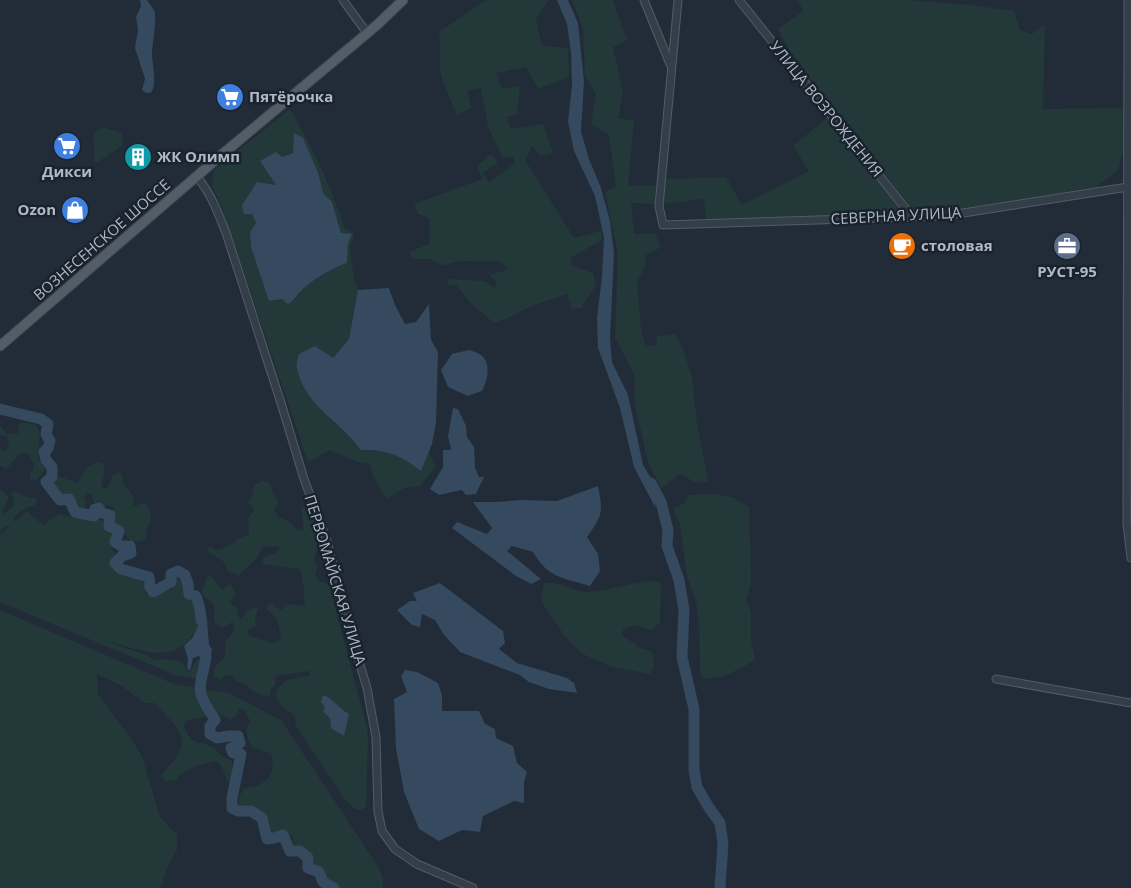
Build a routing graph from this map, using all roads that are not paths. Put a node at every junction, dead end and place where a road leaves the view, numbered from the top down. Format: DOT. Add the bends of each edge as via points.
graph roads {
  1 [pos="342,0"];
  2 [pos="403,0"];
  3 [pos="644,0"];
  4 [pos="678,0"];
  5 [pos="739,0"];
  6 [pos="1128,0"];
  7 [pos="1129,13"];
  8 [pos="367,33"];
  9 [pos="671,67"];
  10 [pos="197,177"];
  11 [pos="1128,187"];
  12 [pos="914,218"];
  13 [pos="0,346"];
  14 [pos="1131,558"];
  15 [pos="996,679"];
  16 [pos="1131,703"];
  17 [pos="473,888"];
  1 -- 8 [label="street"];
  2 -- 8 [label="main road, ВОЗНЕСЕНСКОЕ ШОССЕ"];
  3 -- 9 [label="street"];
  4 -- 9 [label="street"];
  5 -- 12 [label="street, УЛИЦА ВОЗРОЖДЕНИЯ"];
  6 -- 7 [label="street"];
  7 -- 11 [label="street"];
  8 -- 10 [label="main road, ВОЗНЕСЕНСКОЕ ШОССЕ"];
  9 -- 12 [label="street, СЕВЕРНАЯ УЛИЦА" via="659,206 664,225"];
  10 -- 13 [label="main road, ВОЗНЕСЕНСКОЕ ШОССЕ"];
  10 -- 17 [label="street, ПЕРВОМАЙСКАЯ УЛИЦА" via="207,189 226,233 304,480 327,541 371,705 382,831 395,849 417,864"];
  11 -- 12 [label="street, СЕВЕРНАЯ УЛИЦА"];
  11 -- 14 [label="street" via="1127,516"];
  15 -- 16 [label="street"];
}
